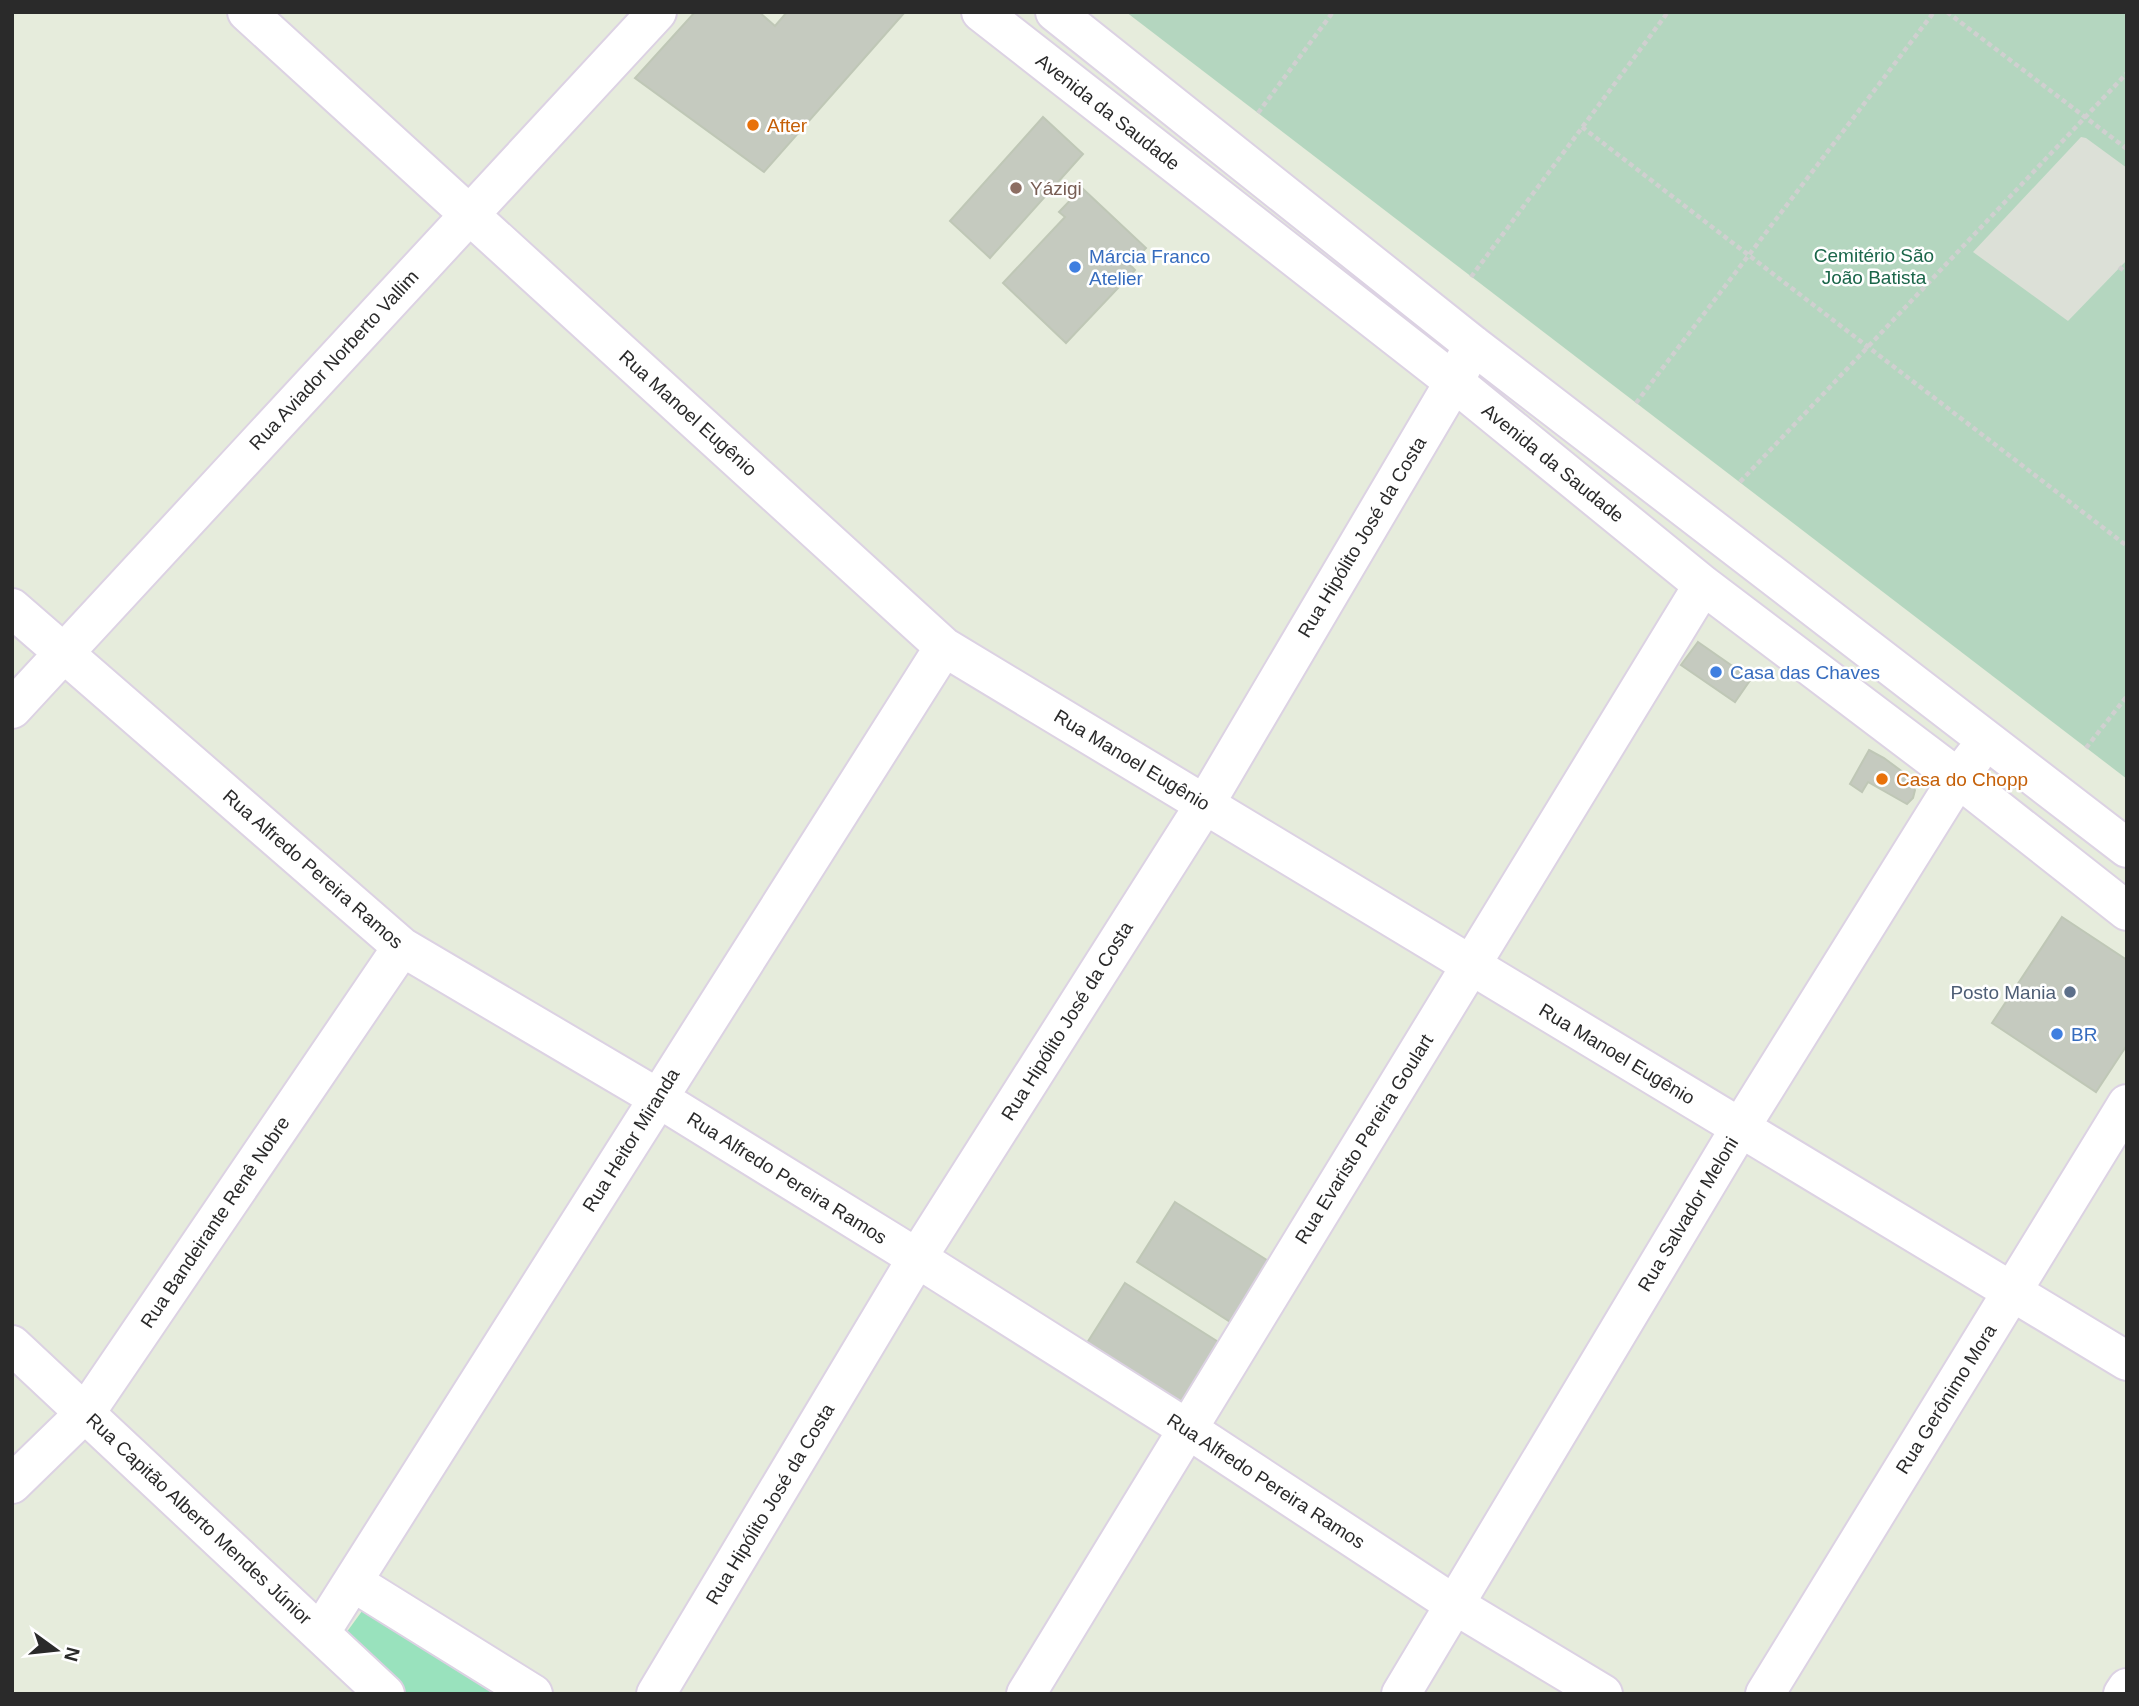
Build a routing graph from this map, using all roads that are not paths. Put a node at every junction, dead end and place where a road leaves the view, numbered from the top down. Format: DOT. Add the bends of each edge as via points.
graph roads {
  1 [pos="247,12"];
  2 [pos="657,12"];
  3 [pos="981,12"];
  4 [pos="1055,12"];
  5 [pos="470,214"];
  6 [pos="1473,345"];
  7 [pos="1454,383"];
  8 [pos="1703,585"];
  9 [pos="12,608"];
  10 [pos="944,647"];
  11 [pos="64,653"];
  12 [pos="12,709"];
  13 [pos="1986,742"];
  14 [pos="1958,778"];
  15 [pos="1205,804"];
  16 [pos="2127,848"];
  17 [pos="2127,911"];
  18 [pos="402,947"];
  19 [pos="1471,966"];
  20 [pos="658,1098"];
  21 [pos="2127,1104"];
  22 [pos="1740,1128"];
  23 [pos="917,1258"];
  24 [pos="2012,1292"];
  25 [pos="12,1345"];
  26 [pos="2127,1361"];
  27 [pos="86,1412"];
  28 [pos="1186,1428"];
  29 [pos="12,1484"];
  30 [pos="353,1582"];
  31 [pos="1455,1605"];
  32 [pos="320,1633"];
  33 [pos="2127,1688"];
  34 [pos="385,1694"];
  35 [pos="533,1694"];
  36 [pos="656,1694"];
  37 [pos="1026,1694"];
  38 [pos="1401,1694"];
  39 [pos="1603,1694"];
  40 [pos="1765,1694"];
  41 [pos="2123,1694"];
  1 -- 5 [label="street, Rua Manoel Eugênio"];
  2 -- 5 [label="street, Rua Aviador Norberto Vallim"];
  3 -- 7 [label="street, Avenida da Saudade"];
  4 -- 6 [label="street"];
  5 -- 10 [label="street, Rua Manoel Eugênio"];
  5 -- 11 [label="street, Rua Aviador Norberto Vallim"];
  6 -- 7 [label="street, Rua Hipólito José da Costa"];
  6 -- 13 [label="street"];
  7 -- 8 [label="street, Avenida da Saudade"];
  7 -- 15 [label="street, Rua Hipólito José da Costa"];
  8 -- 14 [label="street, Avenida da Saudade"];
  8 -- 19 [label="street, Rua Evaristo Pereira Goulart"];
  9 -- 11 [label="street, Rua Alfredo Pereira Ramos"];
  10 -- 15 [label="street, Rua Manoel Eugênio"];
  10 -- 20 [label="street, Rua Heitor Miranda"];
  11 -- 12 [label="street, Rua Aviador Norberto Vallim"];
  11 -- 18 [label="street, Rua Alfredo Pereira Ramos"];
  13 -- 14 [label="street, Rua Salvador Meloni"];
  13 -- 16 [label="street"];
  14 -- 17 [label="street, Avenida da Saudade"];
  14 -- 22 [label="street, Rua Salvador Meloni"];
  15 -- 19 [label="street, Rua Manoel Eugênio"];
  15 -- 23 [label="street, Rua Hipólito José da Costa"];
  18 -- 20 [label="street, Rua Alfredo Pereira Ramos"];
  18 -- 27 [label="street, Rua Bandeirante Renê Nobre"];
  19 -- 22 [label="street, Rua Manoel Eugênio"];
  19 -- 28 [label="street, Rua Evaristo Pereira Goulart"];
  20 -- 23 [label="street, Rua Alfredo Pereira Ramos"];
  20 -- 30 [label="street, Rua Heitor Miranda"];
  21 -- 24 [label="street, Rua Gerônimo Mora"];
  22 -- 24 [label="street, Rua Manoel Eugênio"];
  22 -- 31 [label="street, Rua Salvador Meloni"];
  23 -- 28 [label="street, Rua Alfredo Pereira Ramos"];
  23 -- 36 [label="street, Rua Hipólito José da Costa"];
  24 -- 26 [label="street, Rua Manoel Eugênio"];
  24 -- 40 [label="street, Rua Gerônimo Mora"];
  25 -- 27 [label="street, Rua Capitão Alberto Mendes Júnior"];
  27 -- 29 [label="street, Rua Bandeirante Renê Nobre"];
  27 -- 32 [label="street, Rua Capitão Alberto Mendes Júnior"];
  28 -- 31 [label="street, Rua Alfredo Pereira Ramos"];
  28 -- 37 [label="street, Rua Evaristo Pereira Goulart"];
  30 -- 32 [label="street, Rua Heitor Miranda"];
  30 -- 35 [label="street"];
  31 -- 38 [label="street, Rua Salvador Meloni"];
  31 -- 39 [label="street, Rua Alfredo Pereira Ramos"];
  32 -- 34 [label="street, Rua Capitão Alberto Mendes Júnior"];
  33 -- 41 [label="street"];
}
